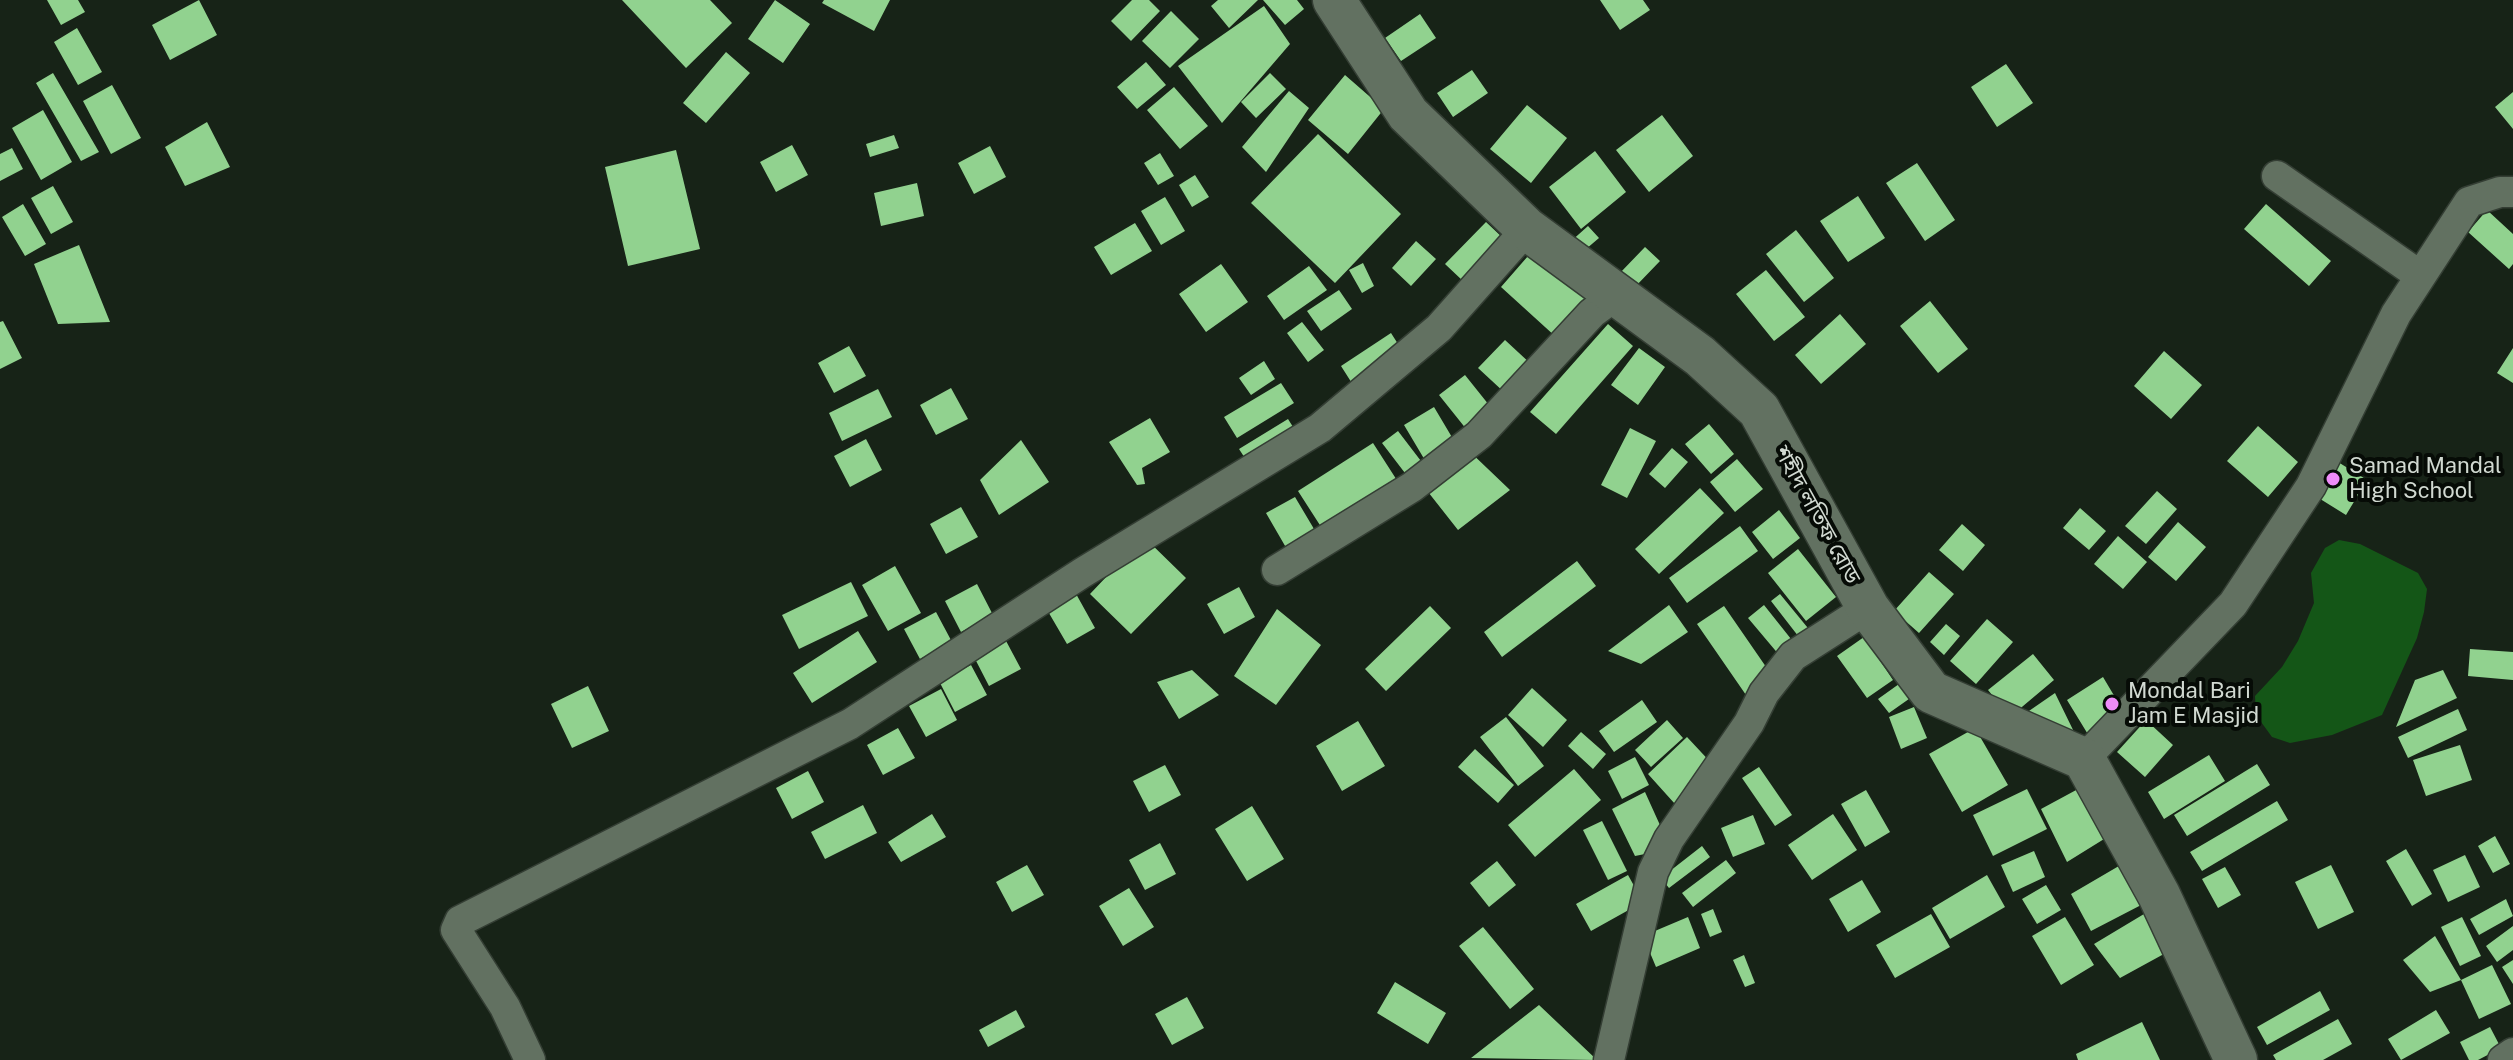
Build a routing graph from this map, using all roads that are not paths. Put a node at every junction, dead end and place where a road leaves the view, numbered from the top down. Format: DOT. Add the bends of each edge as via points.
graph roads {
  1 [pos="1334,0"];
  2 [pos="2277,176"];
  3 [pos="2513,192"];
  4 [pos="1527,229"];
  5 [pos="2419,275"];
  6 [pos="1619,293"];
  7 [pos="1277,570"];
  8 [pos="1868,608"];
  9 [pos="2084,759"];
  10 [pos="2513,1053"];
  11 [pos="530,1060"];
  12 [pos="1609,1060"];
  13 [pos="2236,1060"];
  14 [pos="2503,1060"];
  1 -- 4 [label="street, শহীদ লতিফ রোড" via="1408,114"];
  2 -- 5 [label="street"];
  3 -- 5 [label="street" via="2469,202"];
  4 -- 6 [label="street, শহীদ লতিফ রোড"];
  4 -- 11 [label="street" via="1439,328 1320,428 1082,573 850,724 460,921 456,930 505,1007"];
  5 -- 9 [label="street" via="2311,486 2233,604"];
  6 -- 7 [label="street" via="1592,313 1479,435 1412,487"];
  6 -- 8 [label="street, শহীদ লতিফ রোড" via="1759,410"];
  8 -- 9 [label="street, শহীদ লতিফ রোড" via="1931,692"];
  8 -- 12 [label="street" via="1793,656 1669,839 1653,872"];
  9 -- 13 [label="street" via="2159,895"];
  10 -- 14 [label="street"];
}
